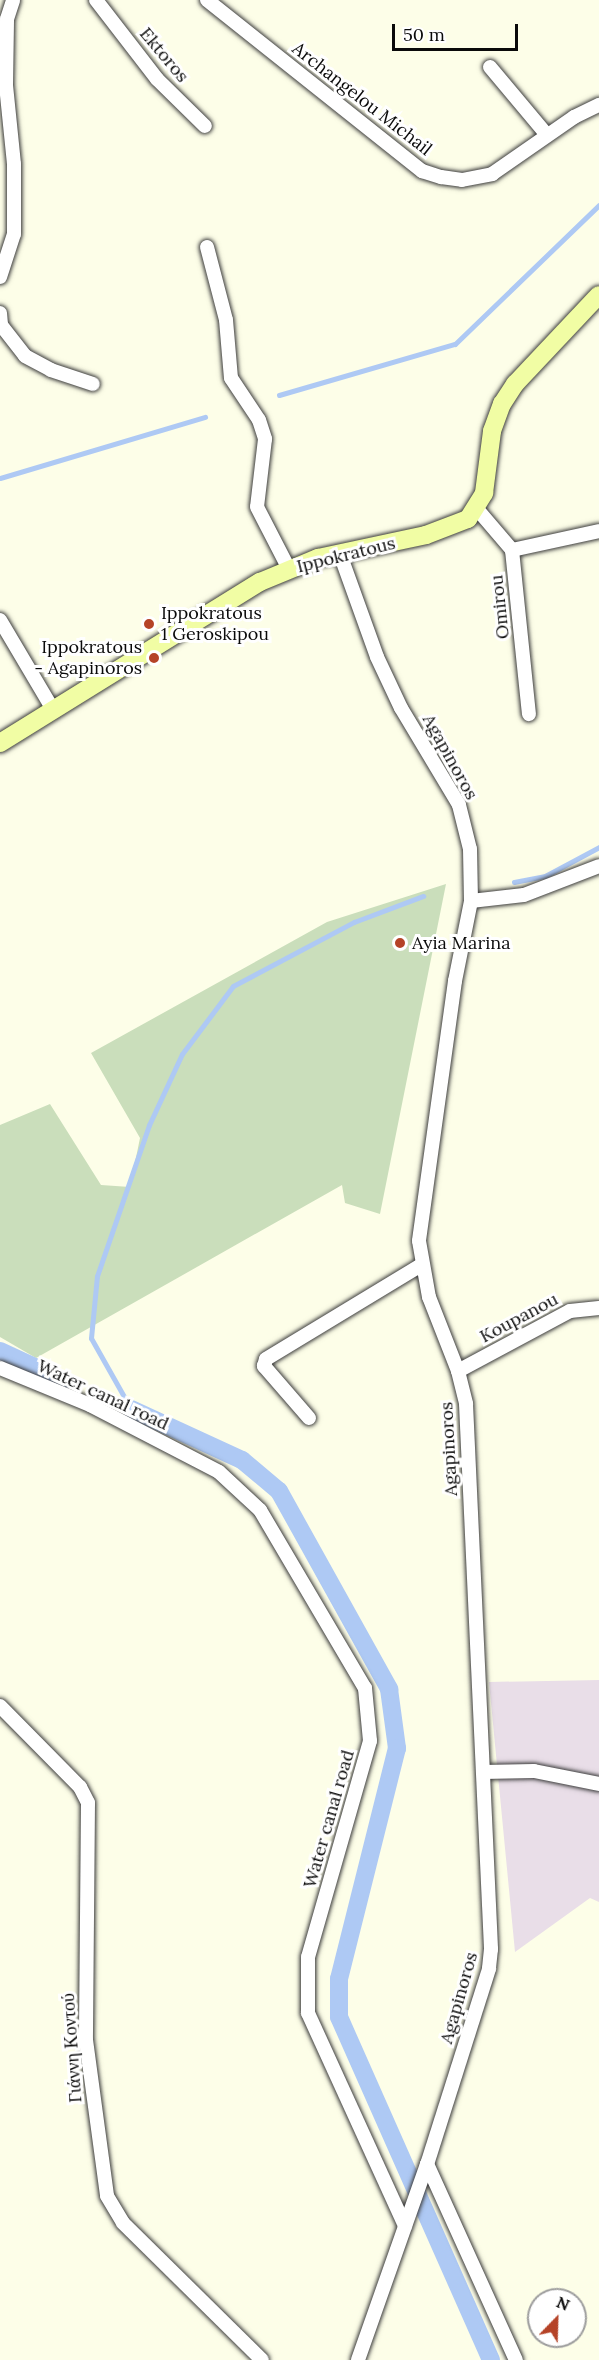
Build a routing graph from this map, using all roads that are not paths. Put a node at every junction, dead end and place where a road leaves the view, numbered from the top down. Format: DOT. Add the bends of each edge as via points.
graph roads {
  1 [pos="13,0"];
  2 [pos="207,0"];
  3 [pos="101,1"];
  4 [pos="490,67"];
  5 [pos="599,105"];
  6 [pos="205,126"];
  7 [pos="548,135"];
  8 [pos="207,247"];
  9 [pos="0,278"];
  10 [pos="599,295"];
  11 [pos="0,314"];
  12 [pos="93,384"];
  13 [pos="477,508"];
  14 [pos="599,531"];
  15 [pos="512,550"];
  16 [pos="340,554"];
  17 [pos="289,569"];
  18 [pos="0,620"];
  19 [pos="52,708"];
  20 [pos="529,714"];
  21 [pos="0,742"];
  22 [pos="599,866"];
  23 [pos="471,902"];
  24 [pos="421,1265"];
  25 [pos="599,1308"];
  26 [pos="0,1368"];
  27 [pos="458,1371"];
  28 [pos="309,1418"];
  29 [pos="0,1706"];
  30 [pos="483,1772"];
  31 [pos="599,1784"];
  32 [pos="427,2164"];
  33 [pos="407,2220"];
  34 [pos="262,2360"];
  35 [pos="358,2360"];
  36 [pos="516,2360"];
  1 -- 9 [label="street" via="7,20 6,84 14,164 14,234"];
  2 -- 7 [label="street, Archangelou Michail" via="422,171 462,180 492,174"];
  3 -- 6 [label="street, Ektoros" via="157,79"];
  4 -- 7 [label="street"];
  5 -- 7 [label="street, Archangelou Michail"];
  8 -- 17 [label="street" via="226,320 231,378 259,420 265,439 257,507"];
  10 -- 13 [label="street" via="514,384 502,404 492,431 486,482"];
  11 -- 12 [label="street" via="2,325 25,356 51,370"];
  13 -- 15 [label="street, Omirou"];
  13 -- 16 [label="street, Ippokratous" via="455,526"];
  14 -- 15 [label="street"];
  15 -- 20 [label="street, Omirou"];
  16 -- 17 [label="street, Ippokratous"];
  16 -- 23 [label="street, Agapinoros" via="377,657 401,708 459,805 470,849"];
  17 -- 19 [label="street, Ippokratous" via="260,582"];
  18 -- 19 [label="street"];
  19 -- 21 [label="street, Ippokratous"];
  22 -- 23 [label="street" via="524,895"];
  23 -- 24 [label="street, Agapinoros" via="426,1179 419,1241"];
  24 -- 27 [label="street, Agapinoros"];
  24 -- 28 [label="street" via="266,1359 264,1366"];
  25 -- 27 [label="street, Koupanou" via="570,1311"];
  26 -- 33 [label="street, Water canal road" via="90,1405 219,1472 260,1510 365,1688 370,1741 308,1957 308,2013"];
  27 -- 30 [label="street, Agapinoros" via="466,1404"];
  29 -- 34 [label="street, Γιάννη Κοντού" via="80,1787 88,1803 86,2040 107,2196 123,2223"];
  30 -- 31 [label="street" via="534,1772"];
  30 -- 32 [label="street, Agapinoros" via="489,1969"];
  32 -- 33 [label="street, Agapinoros"];
  32 -- 36 [label="street"];
  33 -- 35 [label="street, Agapinoros"];
}
